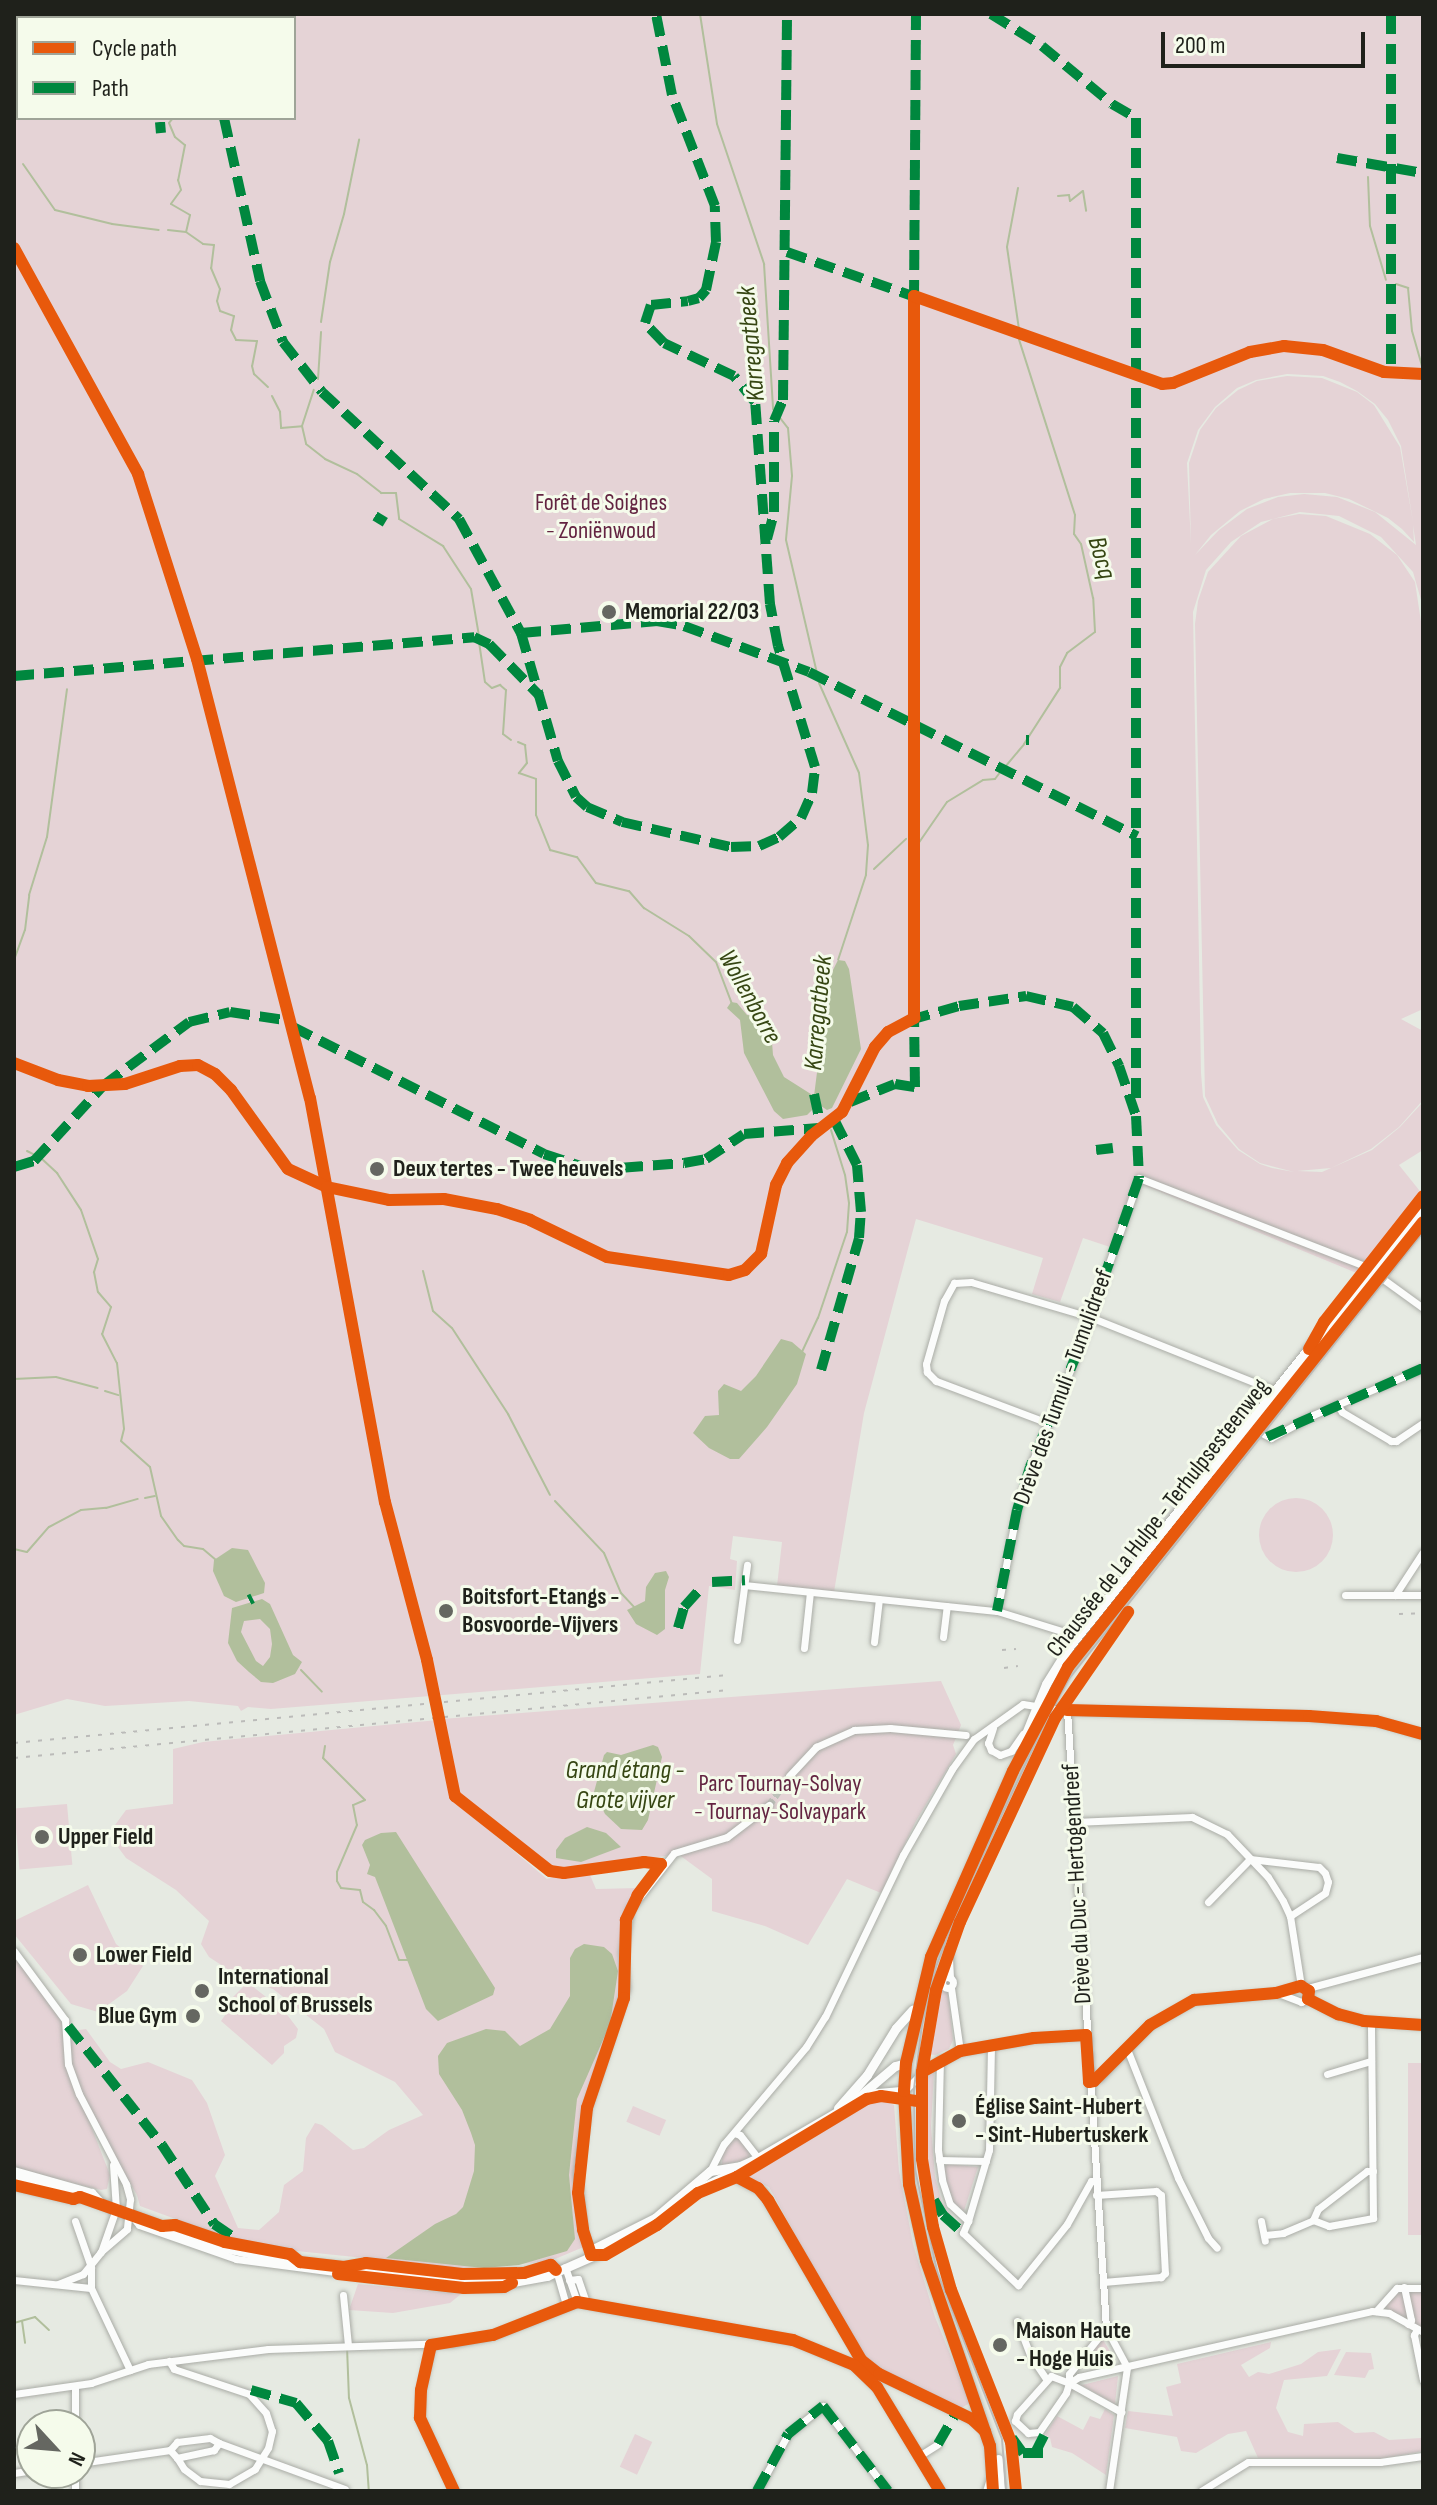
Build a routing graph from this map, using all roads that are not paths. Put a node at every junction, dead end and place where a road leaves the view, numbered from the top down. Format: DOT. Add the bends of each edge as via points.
graph roads {
  1 [pos="1423,1206"];
  2 [pos="1423,1222"];
  3 [pos="1376,1273"];
  4 [pos="1423,1308"];
  5 [pos="1090,1317"];
  6 [pos="1423,1368"];
  7 [pos="1276,1391"];
  8 [pos="1337,1404"];
  9 [pos="1048,1423"];
  10 [pos="1423,1423"];
  11 [pos="1256,1430"];
  12 [pos="1423,1552"];
  13 [pos="747,1565"];
  14 [pos="744,1585"];
  15 [pos="810,1592"];
  16 [pos="1345,1595"];
  17 [pos="1395,1595"];
  18 [pos="1423,1595"];
  19 [pos="879,1599"];
  20 [pos="947,1606"];
  21 [pos="997,1611"];
  22 [pos="1078,1636"];
  23 [pos="943,1637"];
  24 [pos="737,1640"];
  25 [pos="874,1642"];
  26 [pos="804,1648"];
  27 [pos="1041,1705"];
  28 [pos="1067,1710"];
  29 [pos="1029,1721"];
  30 [pos="994,1727"];
  31 [pos="1423,1734"];
  32 [pos="970,1737"];
  33 [pos="988,1740"];
  34 [pos="1013,1771"];
  35 [pos="789,1776"];
  36 [pos="769,1805"];
  37 [pos="1074,1822"];
  38 [pos="1250,1859"];
  39 [pos="1208,1902"];
  40 [pos="947,1915"];
  41 [pos="1290,1916"];
  42 [pos="14,1951"];
  43 [pos="1423,1957"];
  44 [pos="1299,1990"];
  45 [pos="1308,1999"];
  46 [pos="918,2003"];
  47 [pos="1371,2022"];
  48 [pos="1423,2025"];
  49 [pos="1086,2035"];
  50 [pos="991,2045"];
  51 [pos="1127,2049"];
  52 [pos="960,2051"];
  53 [pos="940,2059"];
  54 [pos="1371,2061"];
  55 [pos="906,2063"];
  56 [pos="1327,2074"];
  57 [pos="1089,2082"];
  58 [pos="904,2091"];
  59 [pos="863,2095"];
  60 [pos="836,2110"];
  61 [pos="734,2133"];
  62 [pos="753,2160"];
  63 [pos="939,2160"];
  64 [pos="986,2161"];
  65 [pos="113,2163"];
  66 [pos="14,2170"];
  67 [pos="1373,2171"];
  68 [pos="708,2172"];
  69 [pos="731,2175"];
  70 [pos="14,2177"];
  71 [pos="1095,2181"];
  72 [pos="14,2185"];
  73 [pos="1096,2195"];
  74 [pos="80,2197"];
  75 [pos="102,2203"];
  76 [pos="675,2204"];
  77 [pos="116,2209"];
  78 [pos="130,2214"];
  79 [pos="1313,2220"];
  80 [pos="75,2221"];
  81 [pos="968,2221"];
  82 [pos="1261,2221"];
  83 [pos="162,2226"];
  84 [pos="110,2228"];
  85 [pos="122,2235"];
  86 [pos="1217,2248"];
  87 [pos="101,2252"];
  88 [pos="591,2255"];
  89 [pos="280,2260"];
  90 [pos="300,2262"];
  91 [pos="266,2264"];
  92 [pos="91,2267"];
  93 [pos="344,2267"];
  94 [pos="560,2268"];
  95 [pos="524,2273"];
  96 [pos="14,2280"];
  97 [pos="502,2280"];
  98 [pos="513,2282"];
  99 [pos="1103,2282"];
  100 [pos="58,2284"];
  101 [pos="1404,2287"];
  102 [pos="91,2288"];
  103 [pos="1423,2288"];
  104 [pos="343,2295"];
  105 [pos="582,2302"];
  106 [pos="566,2304"];
  107 [pos="1376,2311"];
  108 [pos="1017,2321"];
  109 [pos="1408,2324"];
  110 [pos="1106,2328"];
  111 [pos="1420,2331"];
  112 [pos="851,2344"];
  113 [pos="348,2345"];
  114 [pos="431,2345"];
  115 [pos="839,2357"];
  116 [pos="169,2361"];
  117 [pos="1127,2367"];
  118 [pos="130,2370"];
  119 [pos="886,2378"];
  120 [pos="1423,2380"];
  121 [pos="1044,2381"];
  122 [pos="1069,2383"];
  123 [pos="75,2386"];
  124 [pos="877,2387"];
  125 [pos="14,2394"];
  126 [pos="977,2400"];
  127 [pos="75,2409"];
  128 [pos="1121,2412"];
  129 [pos="985,2431"];
  130 [pos="219,2443"];
  131 [pos="938,2444"];
  132 [pos="170,2450"];
  133 [pos="919,2456"];
  134 [pos="1423,2456"];
  135 [pos="177,2458"];
  136 [pos="263,2458"];
  137 [pos="96,2461"];
  138 [pos="994,2471"];
  139 [pos="345,2489"];
  140 [pos="454,2491"];
  141 [pos="757,2491"];
  142 [pos="888,2491"];
  143 [pos="940,2491"];
  144 [pos="986,2491"];
  145 [pos="993,2491"];
  146 [pos="1000,2491"];
  147 [pos="1109,2491"];
  148 [pos="1201,2491"];
  1 -- 3 [label="main road"];
  2 -- 3 [label="main road"];
  3 -- 4 [label="street"];
  3 -- 5 [label="street, Drève des Tumuli - Tumulidreef" via="1139,1178"];
  3 -- 7 [label="main road, Chaussée de La Hulpe - Terhulpsesteenweg"];
  3 -- 11 [label="main road, Chaussée de La Hulpe - Terhulpsesteenweg"];
  5 -- 7 [label="street"];
  5 -- 9 [label="street, Drève des Tumuli - Tumulidreef"];
  5 -- 9 [label="street" via="971,1282 954,1283 947,1292 926,1364 931,1377"];
  6 -- 8 [label="street"];
  7 -- 22 [label="main road, Chaussée de La Hulpe - Terhulpsesteenweg"];
  8 -- 10 [label="street" via="1391,1441"];
  8 -- 11 [label="street" via="1271,1438"];
  9 -- 21 [label="street, Drève des Tumuli - Tumulidreef" via="1017,1510"];
  11 -- 27 [label="main road, Chaussée de La Hulpe - Terhulpsesteenweg"];
  12 -- 17 [label="street"];
  13 -- 14 [label="street"];
  14 -- 15 [label="street"];
  14 -- 24 [label="street"];
  15 -- 19 [label="street"];
  15 -- 26 [label="street"];
  16 -- 17 [label="street"];
  17 -- 18 [label="street"];
  19 -- 20 [label="street"];
  19 -- 25 [label="street"];
  20 -- 21 [label="street"];
  20 -- 23 [label="street"];
  21 -- 22 [label="street"];
  22 -- 27 [label="main road, Chaussée de La Hulpe - Terhulpsesteenweg" via="1052,1672"];
  27 -- 28 [label="street"];
  27 -- 29 [label="main road, Chaussée de La Hulpe - Terhulpsesteenweg"];
  27 -- 30 [label="street" via="1023,1704"];
  27 -- 34 [label="main road, Chaussée de La Hulpe - Terhulpsesteenweg"];
  28 -- 31 [label="street" via="1309,1716 1376,1721"];
  28 -- 37 [label="street, Drève du Duc - Hertogendreef"];
  29 -- 33 [label="street" via="1007,1753 995,1753"];
  29 -- 34 [label="main road, Chaussée de La Hulpe - Terhulpsesteenweg"];
  30 -- 32 [label="street"];
  30 -- 33 [label="street"];
  32 -- 33 [label="street"];
  32 -- 35 [label="street" via="890,1728 854,1730 816,1747"];
  32 -- 61 [label="street" via="903,1855 825,2017"];
  34 -- 40 [label="main road"];
  36 -- 88 [label="street" via="727,1837 674,1853 630,1909 623,1952 626,1988 587,2108 577,2173"];
  37 -- 38 [label="street" via="1192,1817 1227,1834"];
  37 -- 49 [label="street, Drève du Duc - Hertogendreef"];
  38 -- 39 [label="street"];
  38 -- 41 [label="street" via="1268,1877"];
  38 -- 41 [label="street" via="1319,1867 1325,1873 1325,1893"];
  40 -- 46 [label="main road"];
  40 -- 52 [label="street" via="950,1978 943,1985 951,1988"];
  41 -- 44 [label="street"];
  42 -- 65 [label="street" via="65,2020 68,2064"];
  43 -- 44 [label="street"];
  44 -- 45 [label="street"];
  44 -- 45 [label="street" via="1301,2002"];
  44 -- 51 [label="street" via="1194,2000 1150,2025"];
  45 -- 47 [label="street"];
  46 -- 55 [label="main road"];
  46 -- 60 [label="main road"];
  47 -- 48 [label="street"];
  47 -- 54 [label="street"];
  49 -- 50 [label="street"];
  49 -- 57 [label="street, Drève du Duc - Hertogendreef"];
  50 -- 52 [label="street"];
  50 -- 64 [label="street"];
  51 -- 57 [label="street"];
  51 -- 86 [label="street" via="1178,2178"];
  52 -- 53 [label="street"];
  53 -- 58 [label="street"];
  53 -- 63 [label="street"];
  54 -- 56 [label="street"];
  54 -- 67 [label="street"];
  55 -- 58 [label="main road"];
  55 -- 59 [label="main road" via="895,2066"];
  57 -- 71 [label="street, Drève du Duc - Hertogendreef"];
  58 -- 59 [label="main road"];
  58 -- 126 [label="main road" via="916,2224"];
  59 -- 60 [label="main road"];
  60 -- 62 [label="main road"];
  61 -- 62 [label="street"];
  61 -- 68 [label="street"];
  62 -- 68 [label="main road"];
  62 -- 69 [label="main road"];
  63 -- 64 [label="street"];
  63 -- 81 [label="street" via="950,2204"];
  64 -- 81 [label="street"];
  65 -- 77 [label="street"];
  65 -- 78 [label="street" via="126,2184"];
  66 -- 75 [label="street" via="92,2192"];
  67 -- 79 [label="street" via="1318,2209"];
  67 -- 79 [label="street" via="1373,2218 1329,2226"];
  68 -- 76 [label="main road"];
  69 -- 76 [label="main road"];
  69 -- 112 [label="street" via="762,2191"];
  70 -- 74 [label="main road"];
  71 -- 73 [label="street, Drève du Duc - Hertogendreef"];
  71 -- 81 [label="street" via="1018,2285 963,2233"];
  72 -- 74 [label="street"];
  73 -- 99 [label="street, Drève du Duc - Hertogendreef"];
  73 -- 99 [label="street" via="1161,2195 1165,2273"];
  74 -- 75 [label="main road"];
  75 -- 77 [label="main road"];
  76 -- 88 [label="main road"];
  77 -- 78 [label="main road"];
  77 -- 84 [label="street"];
  78 -- 83 [label="main road"];
  78 -- 85 [label="street"];
  78 -- 91 [label="street" via="139,2225 187,2244"];
  79 -- 82 [label="street" via="1265,2238"];
  80 -- 92 [label="street"];
  83 -- 89 [label="main road" via="208,2244"];
  83 -- 90 [label="street" via="290,2254"];
  84 -- 85 [label="street"];
  84 -- 87 [label="street"];
  85 -- 87 [label="street"];
  87 -- 92 [label="street"];
  88 -- 94 [label="main road"];
  89 -- 90 [label="main road"];
  89 -- 91 [label="street"];
  90 -- 93 [label="main road"];
  91 -- 98 [label="street" via="449,2287 504,2287"];
  92 -- 100 [label="street"];
  92 -- 102 [label="street"];
  93 -- 95 [label="street" via="366,2263 462,2274"];
  93 -- 97 [label="main road" via="465,2281"];
  94 -- 95 [label="main road" via="551,2265"];
  94 -- 98 [label="main road"];
  94 -- 105 [label="street"];
  94 -- 106 [label="street"];
  95 -- 97 [label="main road"];
  96 -- 100 [label="street"];
  97 -- 98 [label="main road"];
  99 -- 110 [label="street, Drève du Duc - Hertogendreef"];
  100 -- 102 [label="street"];
  101 -- 103 [label="street"];
  101 -- 107 [label="street" via="1391,2292"];
  101 -- 109 [label="street"];
  102 -- 118 [label="street"];
  104 -- 113 [label="street"];
  105 -- 106 [label="street"];
  105 -- 115 [label="street" via="793,2340"];
  106 -- 114 [label="street" via="493,2335"];
  107 -- 109 [label="street"];
  107 -- 117 [label="street"];
  108 -- 121 [label="street"];
  109 -- 111 [label="street"];
  110 -- 117 [label="street, Drève du Duc - Hertogendreef"];
  110 -- 122 [label="street" via="1069,2374"];
  111 -- 120 [label="street" via="1414,2335"];
  112 -- 115 [label="street" via="848,2354"];
  112 -- 119 [label="street" via="861,2360"];
  113 -- 114 [label="street"];
  113 -- 116 [label="street"];
  114 -- 140 [label="street" via="418,2408"];
  115 -- 124 [label="street" via="860,2368"];
  116 -- 118 [label="street"];
  116 -- 136 [label="street" via="174,2369 241,2388 254,2398 272,2431"];
  117 -- 122 [label="street"];
  117 -- 128 [label="street"];
  118 -- 123 [label="street"];
  119 -- 124 [label="street"];
  119 -- 129 [label="street" via="972,2419"];
  121 -- 122 [label="street" via="1055,2377"];
  121 -- 122 [label="street" via="1015,2418 1031,2434 1039,2432"];
  122 -- 128 [label="street"];
  123 -- 125 [label="street"];
  123 -- 127 [label="street"];
  124 -- 133 [label="street"];
  126 -- 129 [label="main road"];
  126 -- 146 [label="main road" via="996,2447"];
  128 -- 147 [label="street"];
  129 -- 138 [label="main road"];
  130 -- 132 [label="street" via="210,2438 177,2442"];
  130 -- 135 [label="street" via="214,2450"];
  130 -- 136 [label="street"];
  131 -- 133 [label="street"];
  132 -- 135 [label="street"];
  132 -- 137 [label="street"];
  133 -- 143 [label="street"];
  134 -- 148 [label="street" via="1380,2462 1248,2462"];
  135 -- 136 [label="street" via="190,2475 222,2484 245,2477"];
  136 -- 139 [label="street"];
  138 -- 144 [label="street"];
  138 -- 145 [label="main road"];
  141 -- 142 [label="street" via="788,2434 823,2406"];
}
